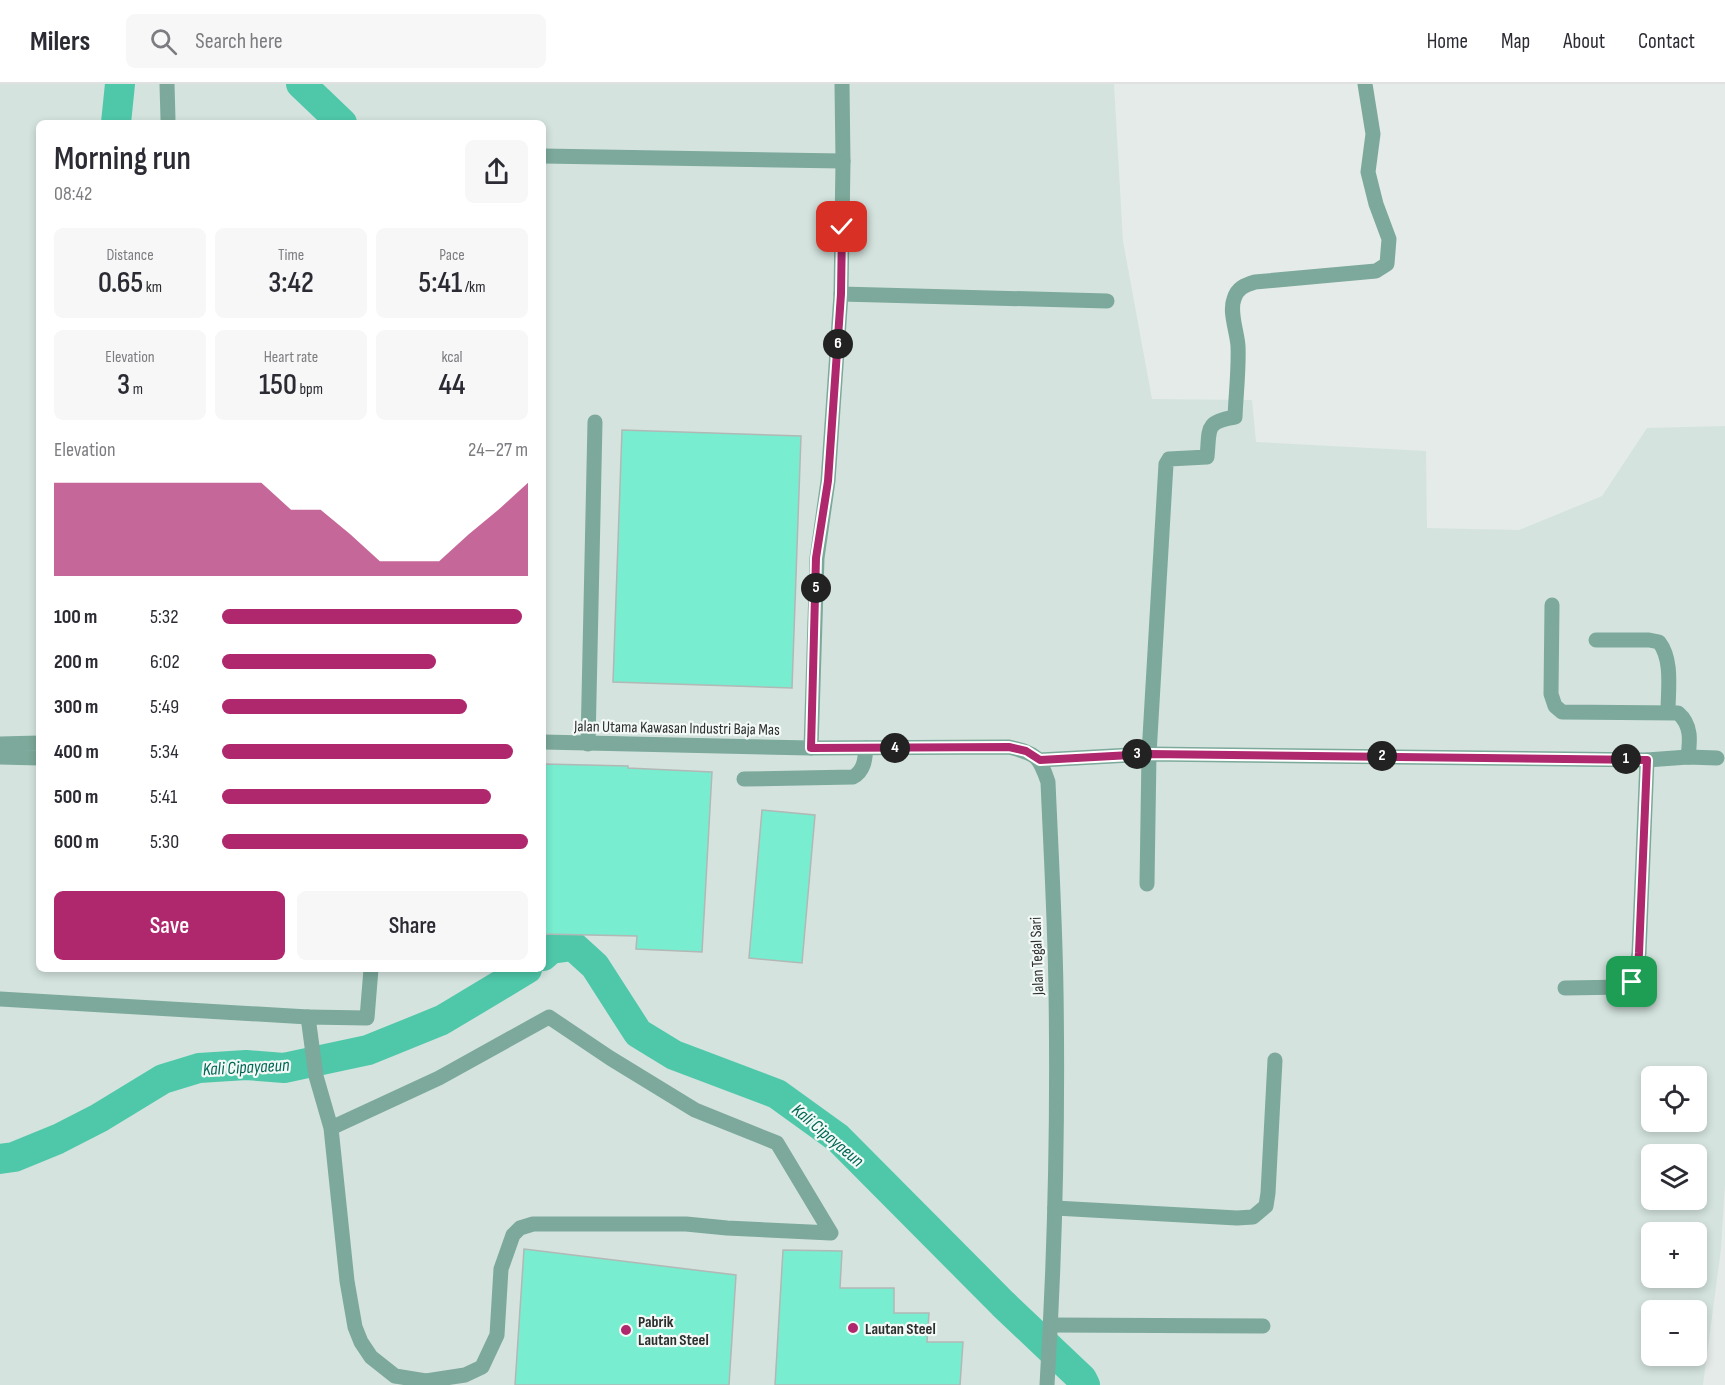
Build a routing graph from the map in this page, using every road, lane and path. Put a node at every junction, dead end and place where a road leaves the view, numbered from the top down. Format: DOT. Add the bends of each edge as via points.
graph roads {
  1 [pos="167,84"];
  2 [pos="842,84"];
  3 [pos="1365,84"];
  4 [pos="168,119"];
  5 [pos="546,156"];
  6 [pos="843,160"];
  7 [pos="841,294"];
  8 [pos="1107,301"];
  9 [pos="595,422"];
  10 [pos="1552,605"];
  11 [pos="1596,640"];
  12 [pos="1668,711"];
  13 [pos="546,742"];
  14 [pos="36,743"];
  15 [pos="0,744"];
  16 [pos="588,744"];
  17 [pos="811,748"];
  18 [pos="866,748"];
  19 [pos="1149,754"];
  20 [pos="0,757"];
  21 [pos="1688,757"];
  22 [pos="36,758"];
  23 [pos="1717,758"];
  24 [pos="1040,760"];
  25 [pos="1647,760"];
  26 [pos="744,779"];
  27 [pos="1147,884"];
  28 [pos="371,972"];
  29 [pos="1565,988"];
  30 [pos="0,999"];
  31 [pos="308,1017"];
  32 [pos="1275,1060"];
  33 [pos="332,1128"];
  34 [pos="1055,1208"];
  35 [pos="1263,1326"];
  36 [pos="1050,1332"];
  37 [pos="1047,1385"];
  1 -- 4 [label="street"];
  2 -- 6 [label="street"];
  3 -- 19 [label="street" via="1373,134 1368,172 1389,239 1387,264 1376,271 1255,282 1244,285 1234,299 1238,365 1234,417 1216,420 1211,425 1207,457 1169,459 1164,476"];
  5 -- 6 [label="street"];
  6 -- 7 [label="street"];
  7 -- 8 [label="street"];
  7 -- 17 [label="street" via="828,481 816,558"];
  9 -- 16 [label="street"];
  10 -- 12 [label="street" via="1551,694 1555,706 1562,712"];
  11 -- 12 [label="street" via="1659,642 1667,659"];
  12 -- 21 [label="street" via="1678,713 1688,727"];
  13 -- 16 [label="street, Jalan Utama Kawasan Industri Baja Mas"];
  14 -- 15 [label="street"];
  16 -- 17 [label="street, Jalan Utama Kawasan Industri Baja Mas"];
  17 -- 18 [label="street"];
  18 -- 24 [label="street" via="1009,747"];
  18 -- 26 [label="street" via="864,764 859,774 852,777"];
  19 -- 24 [label="street"];
  19 -- 25 [label="street"];
  19 -- 27 [label="street"];
  20 -- 22 [label="street"];
  21 -- 23 [label="street"];
  21 -- 25 [label="street"];
  24 -- 34 [label="street, Jalan Tegal Sari" via="1048,782 1056,990"];
  25 -- 29 [label="street" via="1635,977 1626,987"];
  28 -- 31 [label="street" via="367,1018"];
  30 -- 31 [label="street"];
  31 -- 33 [label="street" via="316,1077"];
  32 -- 34 [label="street" via="1268,1193 1266,1206 1253,1217"];
  33 -- 33 [label="street" via="439,1078 549,1017 695,1110 777,1143 831,1233 686,1224 526,1226 513,1235 501,1269 497,1335 482,1367 465,1375 426,1381 395,1376 371,1357 355,1328"];
  34 -- 36 [label="street, Jalan Tegal Sari"];
  35 -- 36 [label="street"];
  36 -- 37 [label="street, Jalan Tegal Sari"];
}
